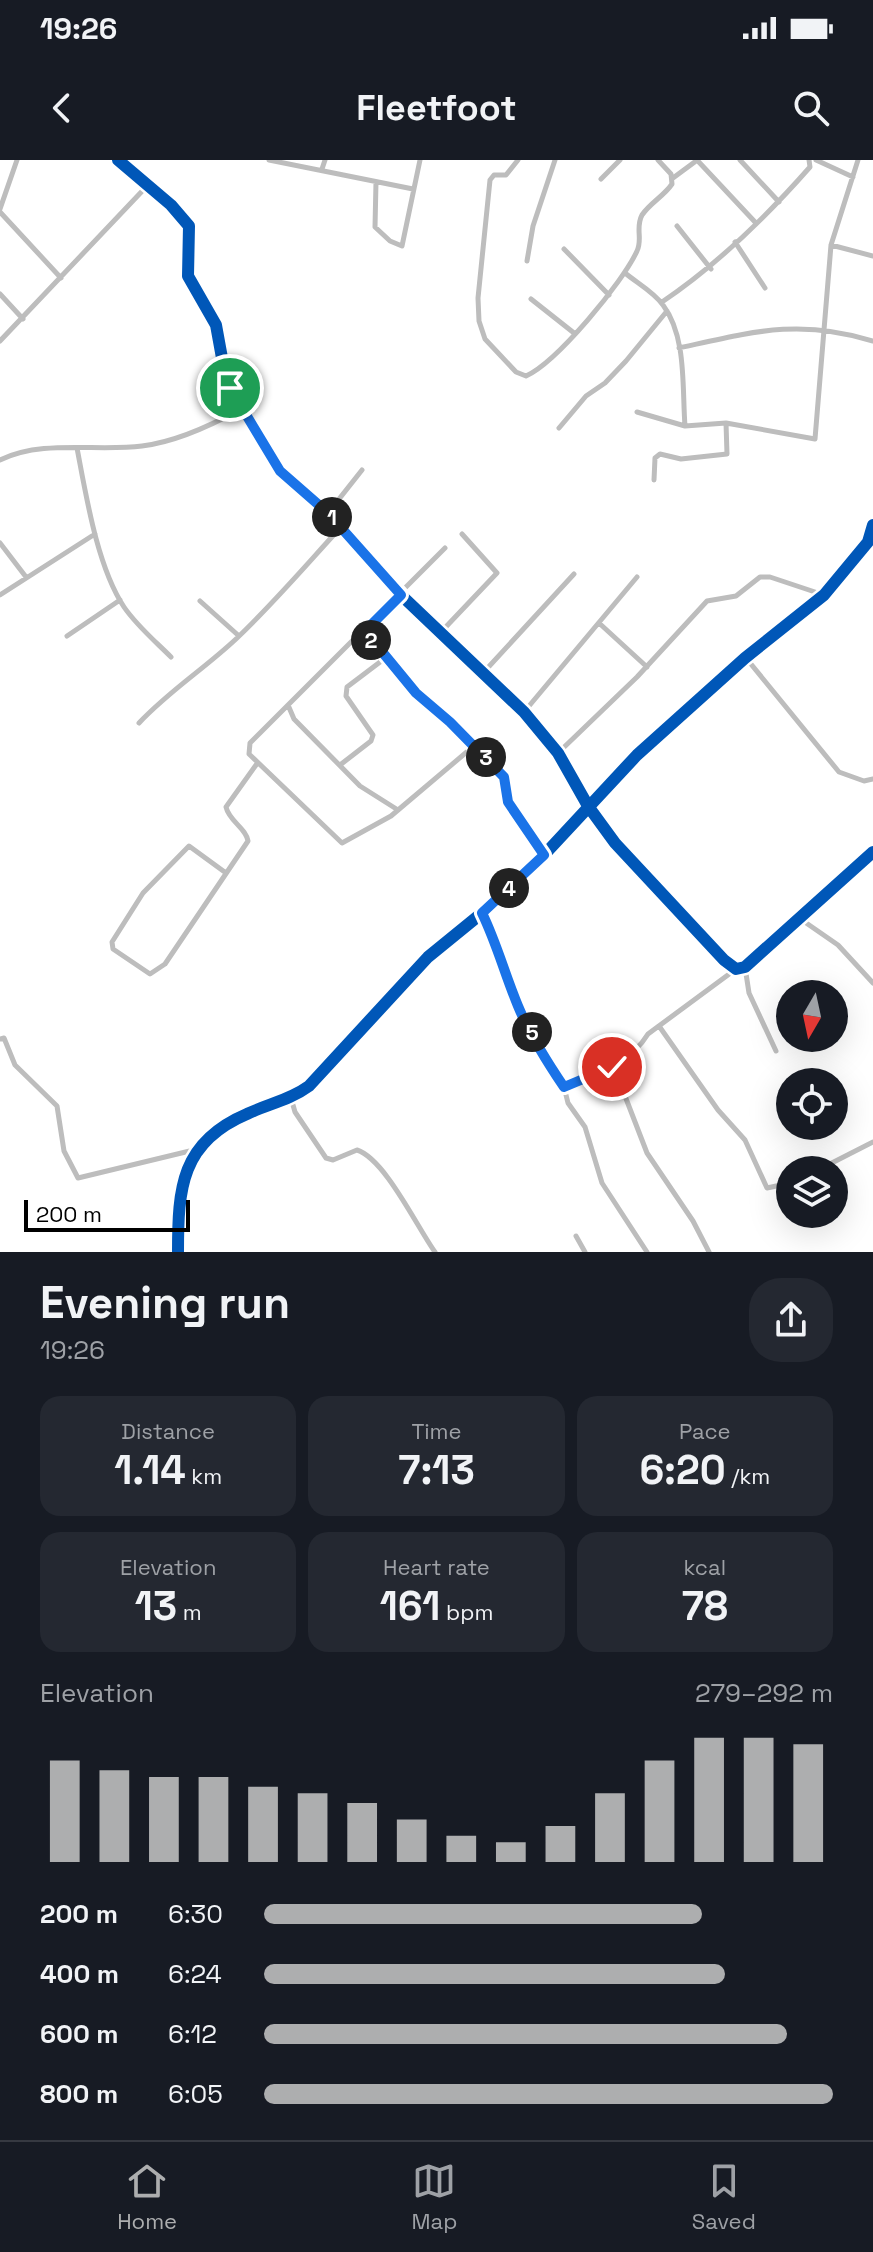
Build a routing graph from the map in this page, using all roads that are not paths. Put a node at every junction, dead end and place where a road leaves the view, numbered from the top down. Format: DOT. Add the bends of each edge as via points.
graph roads {
  1 [pos="17,160"];
  2 [pos="118,160"];
  3 [pos="269,160"];
  4 [pos="325,160"];
  5 [pos="420,160"];
  6 [pos="518,160"];
  7 [pos="555,160"];
  8 [pos="620,160"];
  9 [pos="658,160"];
  10 [pos="697,160"];
  11 [pos="740,160"];
  12 [pos="809,160"];
  13 [pos="816,160"];
  14 [pos="858,160"];
  15 [pos="322,169"];
  16 [pos="853,177"];
  17 [pos="673,178"];
  18 [pos="601,179"];
  19 [pos="376,182"];
  20 [pos="147,186"];
  21 [pos="413,189"];
  22 [pos="779,202"];
  23 [pos="0,211"];
  24 [pos="755,222"];
  25 [pos="677,226"];
  26 [pos="735,241"];
  27 [pos="831,245"];
  28 [pos="564,249"];
  29 [pos="873,256"];
  30 [pos="527,261"];
  31 [pos="711,269"];
  32 [pos="625,273"];
  33 [pos="61,278"];
  34 [pos="765,288"];
  35 [pos="0,294"];
  36 [pos="609,295"];
  37 [pos="531,299"];
  38 [pos="662,302"];
  39 [pos="667,311"];
  40 [pos="23,319"];
  41 [pos="822,329"];
  42 [pos="574,333"];
  43 [pos="0,341"];
  44 [pos="873,341"];
  45 [pos="679,348"];
  46 [pos="241,409"];
  47 [pos="637,412"];
  48 [pos="726,423"];
  49 [pos="685,426"];
  50 [pos="559,428"];
  51 [pos="77,448"];
  52 [pos="0,460"];
  53 [pos="362,470"];
  54 [pos="654,480"];
  55 [pos="328,513"];
  56 [pos="873,525"];
  57 [pos="341,527"];
  58 [pos="95,534"];
  59 [pos="462,534"];
  60 [pos="0,543"];
  61 [pos="445,548"];
  62 [pos="574,574"];
  63 [pos="637,577"];
  64 [pos="26,578"];
  65 [pos="0,595"];
  66 [pos="401,595"];
  67 [pos="824,595"];
  68 [pos="120,600"];
  69 [pos="200,601"];
  70 [pos="599,623"];
  71 [pos="365,631"];
  72 [pos="441,632"];
  73 [pos="67,636"];
  74 [pos="239,636"];
  75 [pos="388,656"];
  76 [pos="171,657"];
  77 [pos="745,658"];
  78 [pos="647,667"];
  79 [pos="483,673"];
  80 [pos="288,705"];
  81 [pos="524,712"];
  82 [pos="139,723"];
  83 [pos="475,745"];
  84 [pos="558,753"];
  85 [pos="256,765"];
  86 [pos="340,765"];
  87 [pos="873,779"];
  88 [pos="588,806"];
  89 [pos="398,810"];
  90 [pos="873,852"];
  91 [pos="544,855"];
  92 [pos="226,873"];
  93 [pos="482,913"];
  94 [pos="799,917"];
  95 [pos="745,967"];
  96 [pos="736,969"];
  97 [pos="873,983"];
  98 [pos="659,1026"];
  99 [pos="0,1039"];
  100 [pos="776,1051"];
  101 [pos="564,1087"];
  102 [pos="625,1096"];
  103 [pos="291,1098"];
  104 [pos="873,1142"];
  105 [pos="199,1149"];
  106 [pos="846,1156"];
  107 [pos="776,1186"];
  108 [pos="576,1236"];
  109 [pos="178,1252"];
  110 [pos="435,1252"];
  111 [pos="585,1252"];
  112 [pos="647,1252"];
  113 [pos="709,1252"];
  1 -- 23 [label="street"];
  2 -- 20 [label="street"];
  3 -- 15 [label="street"];
  4 -- 15 [label="street"];
  5 -- 21 [label="street"];
  6 -- 42 [label="street" via="506,175 490,180 478,298 481,331 516,372 526,376"];
  7 -- 30 [label="street"];
  8 -- 18 [label="street"];
  9 -- 17 [label="street"];
  10 -- 17 [label="street"];
  10 -- 24 [label="street"];
  11 -- 22 [label="street"];
  12 -- 22 [label="street" via="810,167"];
  13 -- 16 [label="street"];
  14 -- 16 [label="street"];
  15 -- 19 [label="street"];
  16 -- 27 [label="street"];
  17 -- 32 [label="street" via="640,220 640,246"];
  19 -- 21 [label="street"];
  19 -- 21 [label="street" via="375,227 402,246"];
  20 -- 33 [label="street"];
  20 -- 46 [label="street" via="189,226 188,276 216,325 224,369"];
  22 -- 24 [label="street"];
  23 -- 33 [label="street"];
  24 -- 26 [label="street"];
  25 -- 31 [label="street"];
  26 -- 31 [label="street"];
  26 -- 34 [label="street"];
  27 -- 29 [label="street"];
  27 -- 41 [label="street"];
  28 -- 36 [label="street"];
  31 -- 38 [label="street"];
  32 -- 36 [label="street"];
  32 -- 38 [label="street"];
  33 -- 40 [label="street"];
  35 -- 40 [label="street"];
  36 -- 42 [label="street"];
  37 -- 42 [label="street"];
  38 -- 39 [label="street"];
  39 -- 45 [label="street"];
  39 -- 50 [label="street"];
  40 -- 43 [label="street"];
  41 -- 44 [label="street"];
  41 -- 45 [label="street" via="787,327"];
  41 -- 48 [label="street" via="815,439"];
  45 -- 49 [label="street"];
  46 -- 51 [label="street" via="216,423 142,446"];
  46 -- 55 [label="street" via="280,471"];
  47 -- 49 [label="street"];
  48 -- 49 [label="street"];
  48 -- 54 [label="street" via="727,454 681,459 660,454"];
  51 -- 52 [label="street" via="29,451"];
  51 -- 58 [label="street"];
  53 -- 55 [label="street"];
  55 -- 57 [label="street"];
  56 -- 67 [label="street" via="868,542"];
  57 -- 66 [label="street"];
  57 -- 74 [label="street"];
  58 -- 64 [label="street"];
  58 -- 68 [label="street"];
  59 -- 72 [label="street" via="497,573"];
  60 -- 64 [label="street"];
  61 -- 66 [label="street"];
  62 -- 79 [label="street"];
  63 -- 70 [label="street"];
  64 -- 65 [label="street"];
  66 -- 71 [label="street"];
  66 -- 72 [label="street"];
  67 -- 77 [label="street"];
  67 -- 78 [label="street" via="782,578 760,577 736,596 702,605"];
  68 -- 73 [label="street"];
  68 -- 76 [label="street"];
  69 -- 74 [label="street"];
  70 -- 78 [label="street"];
  70 -- 81 [label="street"];
  71 -- 75 [label="street"];
  71 -- 80 [label="street"];
  72 -- 79 [label="street"];
  74 -- 82 [label="street" via="171,689"];
  75 -- 83 [label="street" via="416,693"];
  75 -- 86 [label="street" via="346,689 373,735"];
  77 -- 87 [label="street" via="839,772"];
  77 -- 88 [label="street"];
  78 -- 84 [label="street"];
  79 -- 81 [label="street"];
  80 -- 85 [label="street" via="250,743"];
  80 -- 86 [label="street" via="294,719"];
  81 -- 84 [label="street"];
  83 -- 89 [label="street"];
  83 -- 91 [label="street" via="504,777 508,802"];
  84 -- 88 [label="street"];
  85 -- 89 [label="street" via="342,843"];
  85 -- 92 [label="street" via="226,807 248,838"];
  86 -- 89 [label="street" via="369,793"];
  88 -- 91 [label="street"];
  88 -- 96 [label="street" via="615,843"];
  90 -- 94 [label="street"];
  91 -- 93 [label="street"];
  92 -- 92 [label="street" via="159,971 150,974 113,949 112,942 143,893 189,846"];
  93 -- 101 [label="street" via="519,1009"];
  93 -- 103 [label="street" via="428,957 324,1072"];
  94 -- 95 [label="street"];
  94 -- 97 [label="street" via="838,945"];
  95 -- 96 [label="street"];
  95 -- 100 [label="street" via="753,1007"];
  96 -- 98 [label="street"];
  98 -- 101 [label="street" via="612,1067"];
  98 -- 107 [label="street" via="745,1140 767,1188"];
  99 -- 105 [label="street" via="18,1070 57,1106 64,1151 78,1178"];
  101 -- 112 [label="street" via="585,1127 602,1183"];
  102 -- 113 [label="street" via="647,1153"];
  103 -- 105 [label="street" via="230,1122"];
  103 -- 110 [label="street" via="326,1158 365,1153"];
  104 -- 106 [label="street"];
  105 -- 109 [label="street" via="180,1190"];
  108 -- 111 [label="street"];
}
